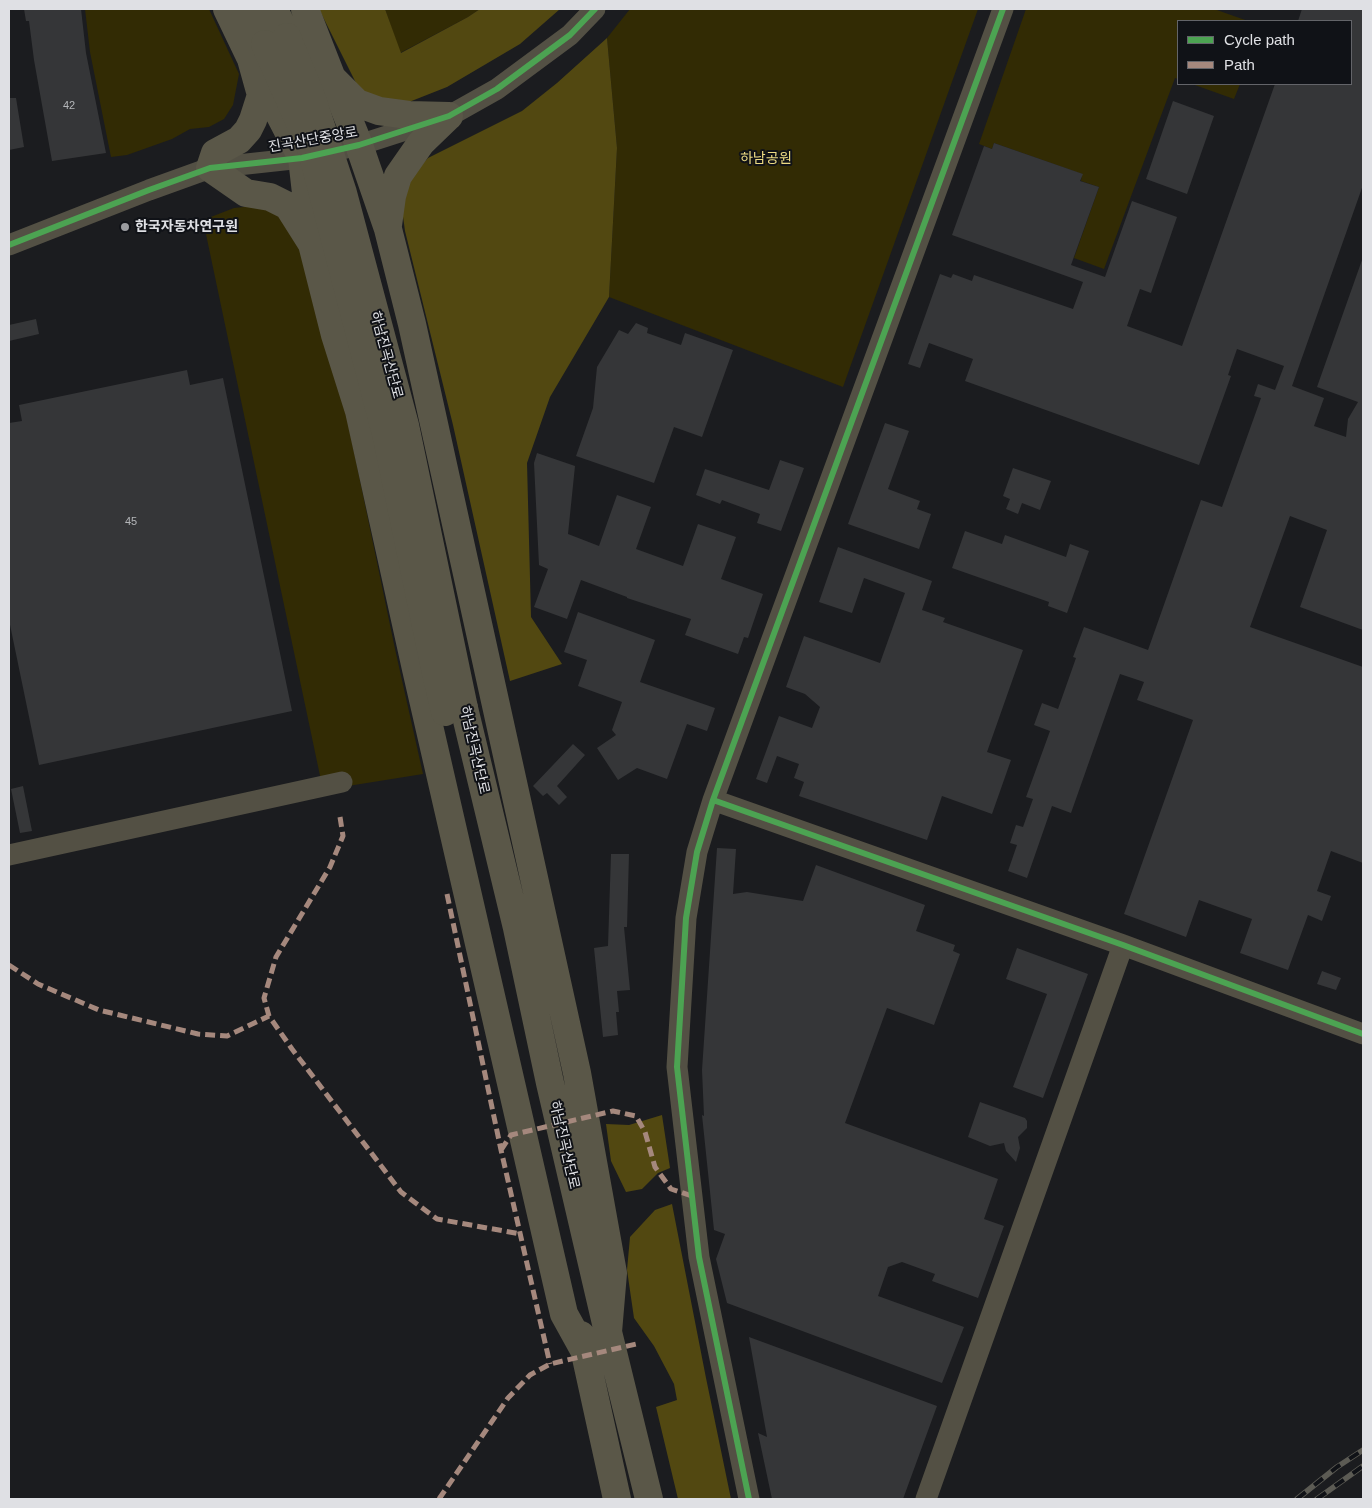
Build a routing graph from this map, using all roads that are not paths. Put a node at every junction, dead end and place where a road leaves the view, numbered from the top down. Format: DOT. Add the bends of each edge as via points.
graph roads {
  1 [pos="227,9"];
  2 [pos="250,9"];
  3 [pos="274,9"];
  4 [pos="305,9"];
  5 [pos="595,9"];
  6 [pos="1003,9"];
  7 [pos="268,46"];
  8 [pos="332,78"];
  9 [pos="449,116"];
  10 [pos="358,145"];
  11 [pos="302,158"];
  12 [pos="210,168"];
  13 [pos="388,229"];
  14 [pos="312,244"];
  15 [pos="9,245"];
  16 [pos="342,782"];
  17 [pos="713,800"];
  18 [pos="9,855"];
  19 [pos="1123,945"];
  20 [pos="1363,1034"];
  21 [pos="601,1344"];
  22 [pos="617,1499"];
  23 [pos="649,1499"];
  24 [pos="749,1499"];
  25 [pos="926,1499"];
  1 -- 7 [label="highway"];
  2 -- 7 [label="highway, 하남진곡산단로"];
  3 -- 7 [label="highway, 하남진곡산단로"];
  4 -- 8 [label="highway"];
  5 -- 9 [label="street, 진곡산단중앙로" via="570,35 512,79"];
  6 -- 17 [label="street"];
  7 -- 11 [label="highway"];
  7 -- 12 [label="highway" via="261,95 253,120 238,140 215,153"];
  7 -- 21 [label="highway, 하남진곡산단로, bridge" via="312,99 343,193 403,416 455,710 517,928"];
  8 -- 9 [label="highway" via="357,103 379,111"];
  8 -- 10 [label="highway"];
  9 -- 10 [label="street, 진곡산단중앙로"];
  9 -- 13 [label="highway" via="421,143 398,176"];
  10 -- 11 [label="street, 진곡산단중앙로"];
  10 -- 13 [label="highway"];
  11 -- 12 [label="street, 진곡산단중앙로"];
  11 -- 14 [label="highway"];
  12 -- 14 [label="highway" via="246,193 270,197 288,206"];
  12 -- 15 [label="street, 진곡산단중앙로"];
  13 -- 21 [label="highway" via="412,324 577,1073 613,1273"];
  14 -- 21 [label="highway" via="335,336 359,411 564,1314"];
  16 -- 18 [label="street"];
  17 -- 19 [label="street"];
  17 -- 24 [label="street" via="696,852 686,918 677,1068 699,1256"];
  19 -- 20 [label="street"];
  19 -- 25 [label="street"];
  21 -- 22 [label="highway, 하남진곡산단로"];
  21 -- 23 [label="highway, 하남진곡산단로"];
}
